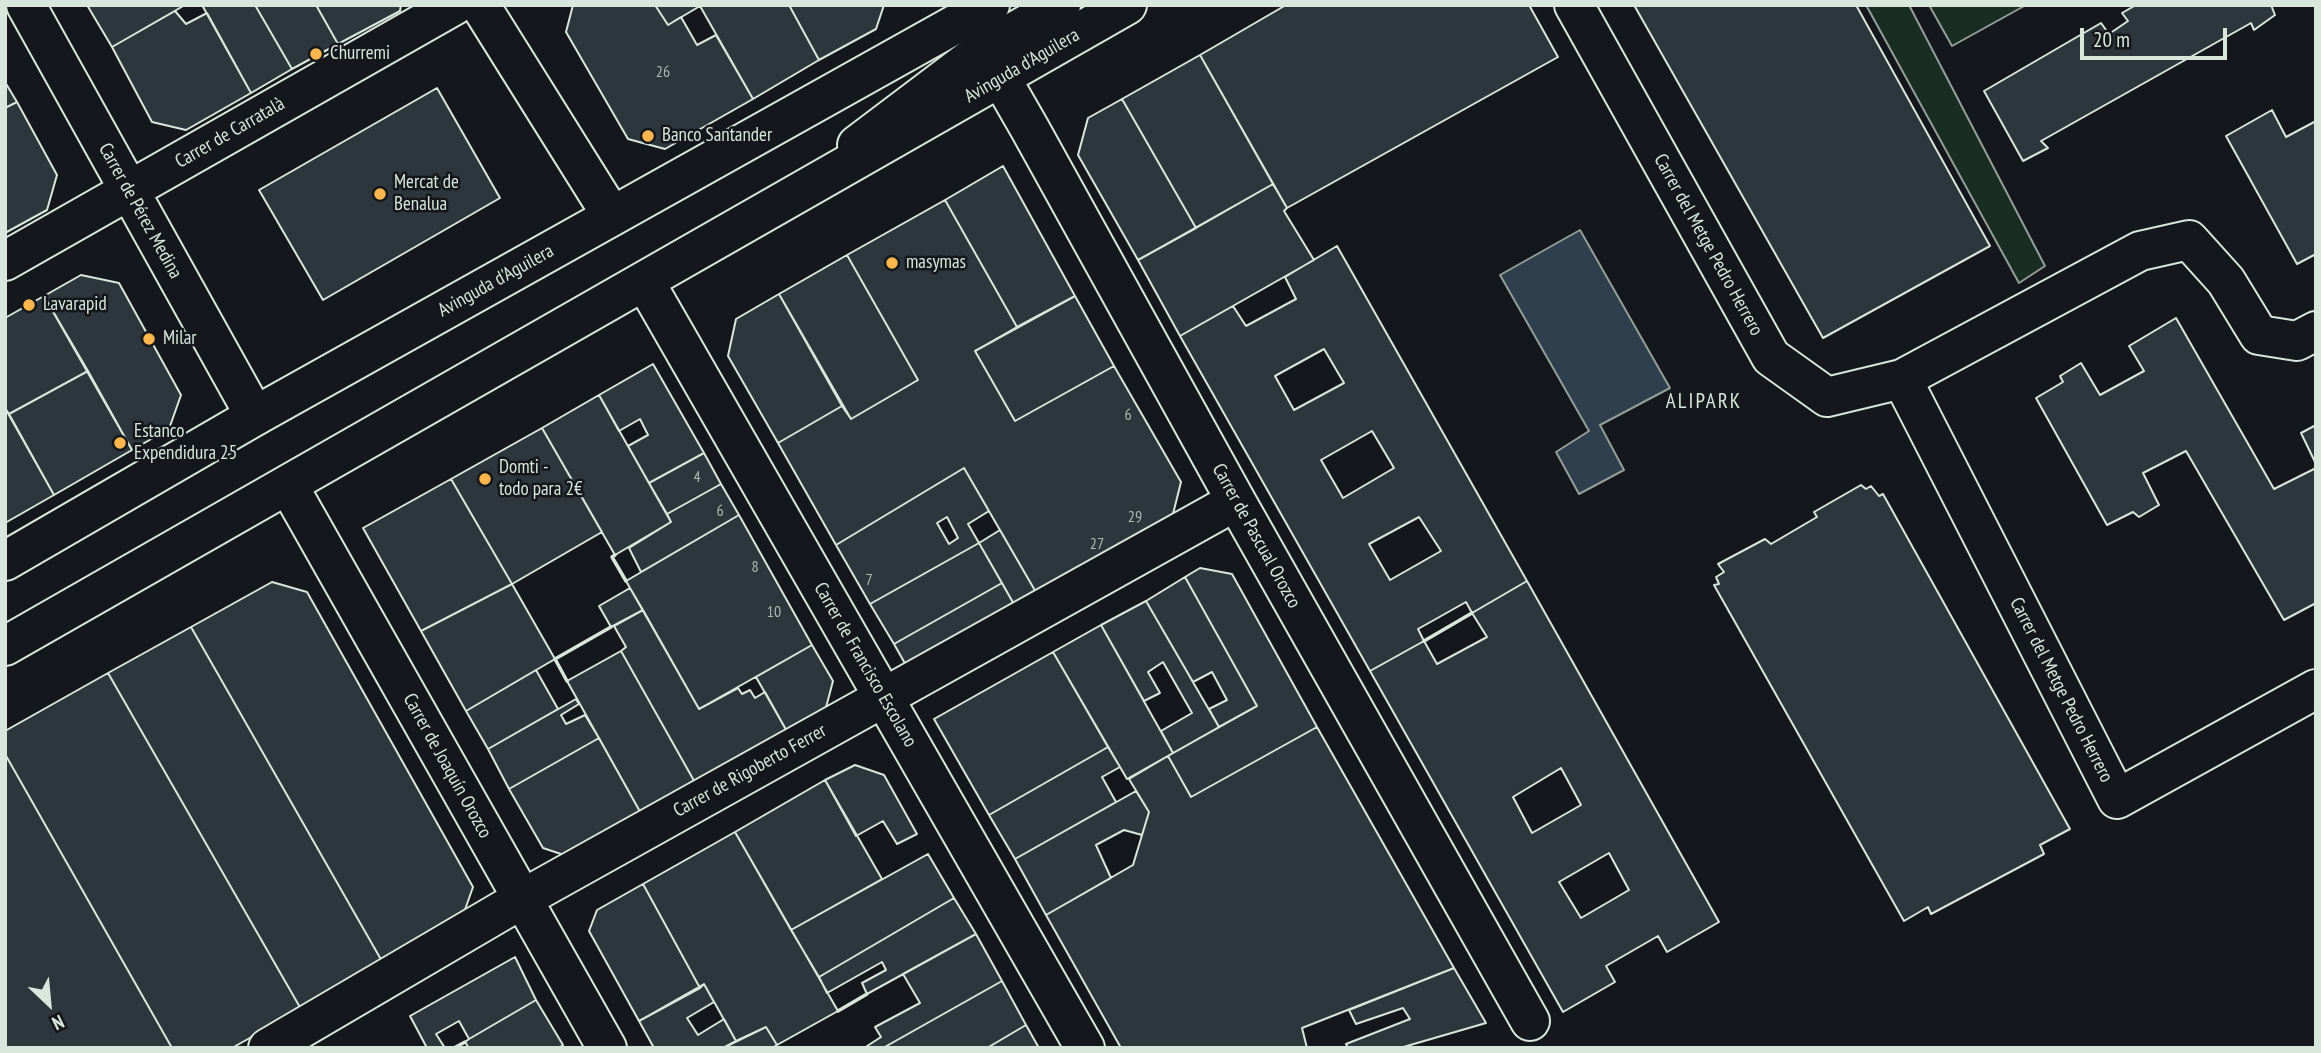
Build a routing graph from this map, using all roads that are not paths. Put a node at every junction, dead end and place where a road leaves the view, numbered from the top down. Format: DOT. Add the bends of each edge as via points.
graph roads {
  1 [pos="26,5"];
  2 [pos="455,5"];
  3 [pos="481,5"];
  4 [pos="1061,5"];
  5 [pos="1127,5"];
  6 [pos="1574,5"];
  7 [pos="977,32"];
  8 [pos="129,191"];
  9 [pos="612,216"];
  10 [pos="5,261"];
  11 [pos="645,282"];
  12 [pos="2316,331"];
  13 [pos="1902,379"];
  14 [pos="255,416"];
  15 [pos="288,485"];
  16 [pos="1236,501"];
  17 [pos="5,561"];
  18 [pos="5,646"];
  19 [pos="2316,689"];
  20 [pos="883,696"];
  21 [pos="522,899"];
  22 [pos="1530,1021"];
  23 [pos="268,1048"];
  24 [pos="607,1048"];
  25 [pos="1085,1048"];
  1 -- 8 [label="street, Carrer de Pérez Medina"];
  2 -- 8 [label="street, Carrer de Carratalà"];
  3 -- 9 [label="street"];
  4 -- 7 [label="street, Avinguda d'Aguilera"];
  5 -- 7 [label="street, Avinguda d'Aguilera"];
  6 -- 13 [label="street, Carrer del Metge Pedro Herrero" via="1771,357 1827,397"];
  7 -- 9 [label="street, Avinguda d'Aguilera"];
  7 -- 11 [label="street, Avinguda d'Aguilera" via="771,209"];
  7 -- 16 [label="street, Carrer de Pascual Orozco"];
  8 -- 10 [label="street, Carrer de Carratalà"];
  8 -- 14 [label="street, Carrer de Pérez Medina"];
  9 -- 14 [label="street, Avinguda d'Aguilera"];
  11 -- 15 [label="street, Avinguda d'Aguilera"];
  11 -- 20 [label="street, Carrer de Francisco Escolano"];
  12 -- 13 [label="street, Carrer del Metge Pedro Herrero" via="2297,341 2259,335 2226,281 2189,240 2140,251"];
  13 -- 19 [label="street, Carrer del Metge Pedro Herrero" via="2117,799"];
  14 -- 17 [label="street, Avinguda d'Aguilera"];
  15 -- 18 [label="street, Avinguda d'Aguilera"];
  15 -- 21 [label="street, Carrer de Joaquín Orozco"];
  16 -- 20 [label="street, Carrer de Rigoberto Ferrer"];
  16 -- 22 [label="street, Carrer de Pascual Orozco"];
  20 -- 21 [label="street, Carrer de Rigoberto Ferrer"];
  20 -- 25 [label="street, Carrer de Francisco Escolano"];
  21 -- 23 [label="street, Carrer de Rigoberto Ferrer"];
  21 -- 24 [label="street, Carrer de Joaquín Orozco"];
}
